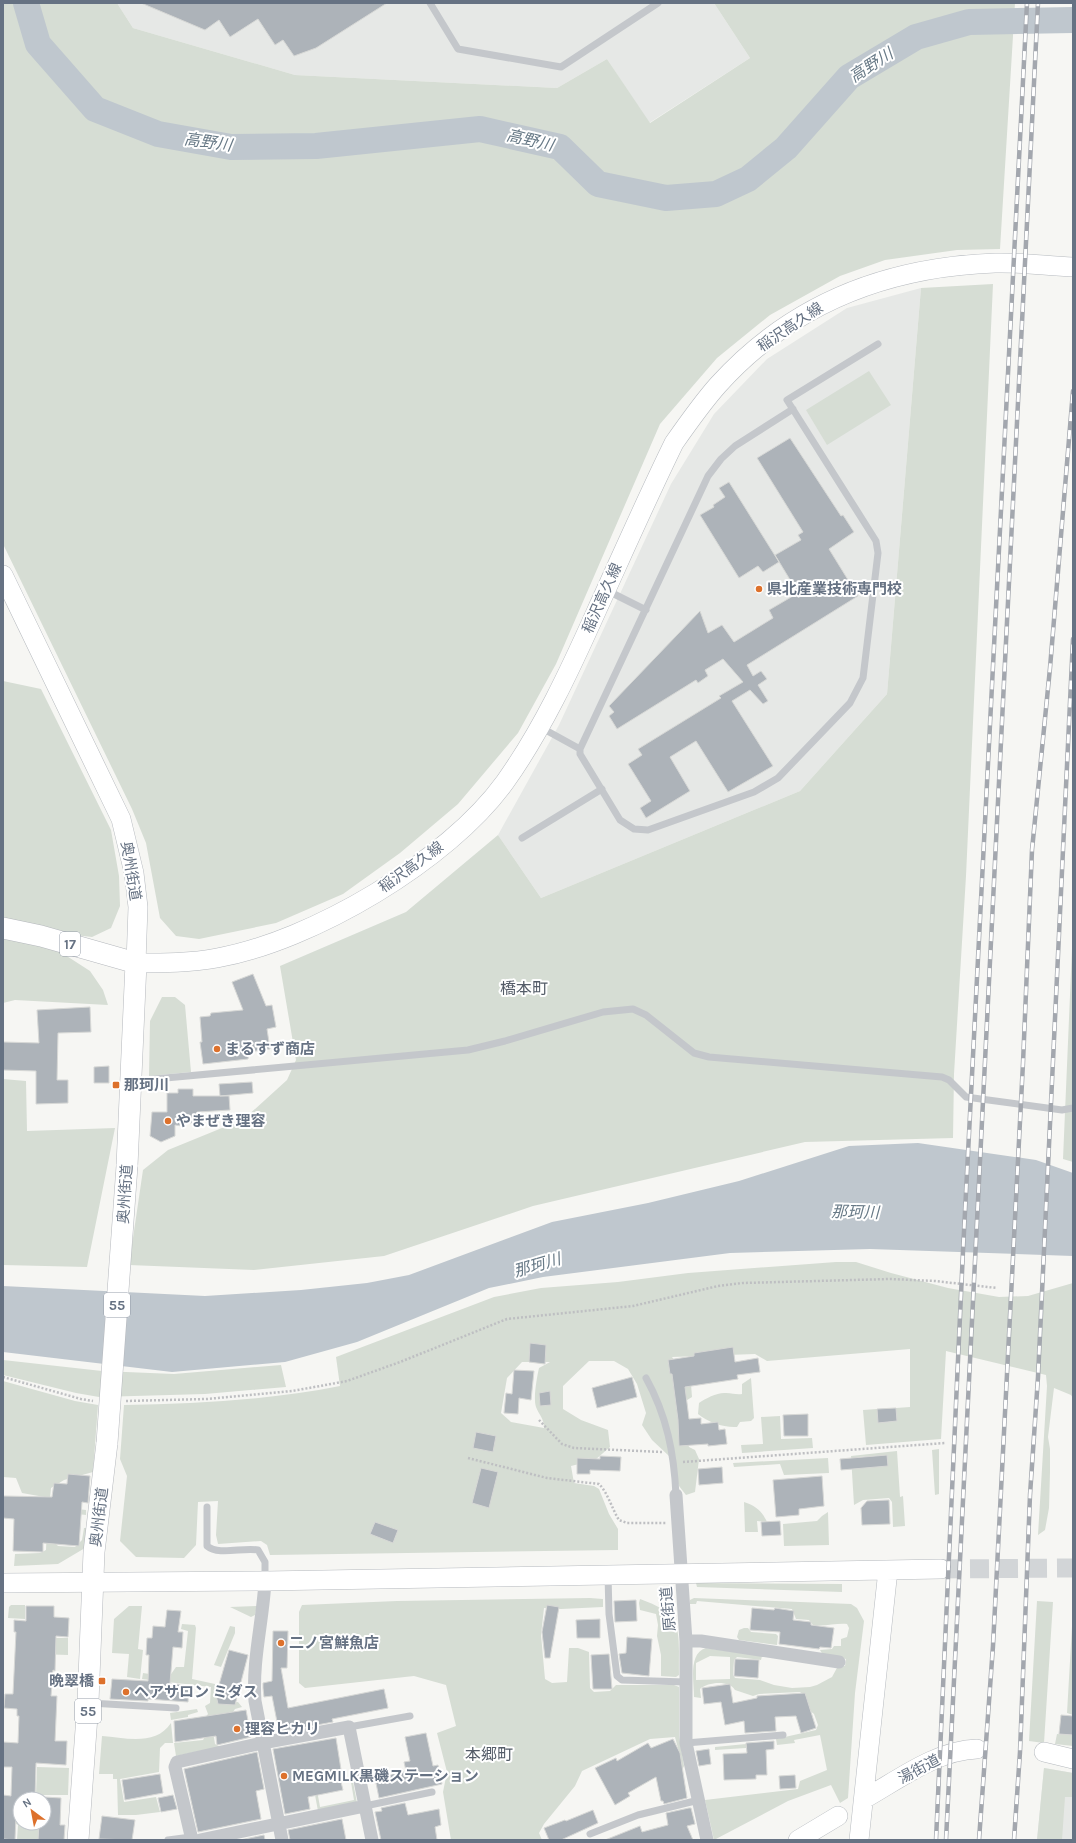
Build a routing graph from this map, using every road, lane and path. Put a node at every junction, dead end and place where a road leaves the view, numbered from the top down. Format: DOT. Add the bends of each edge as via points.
graph roads {
  1 [pos="430,3"];
  2 [pos="658,3"];
  3 [pos="1073,267"];
  4 [pos="878,344"];
  5 [pos="793,409"];
  6 [pos="3,575"];
  7 [pos="606,590"];
  8 [pos="646,610"];
  9 [pos="539,726"];
  10 [pos="580,749"];
  11 [pos="602,789"];
  12 [pos="522,838"];
  13 [pos="3,928"];
  14 [pos="136,963"];
  15 [pos="131,1081"];
  16 [pos="1073,1108"];
  17 [pos="997,1288"];
  18 [pos="3,1377"];
  19 [pos="646,1378"];
  20 [pos="98,1401"];
  21 [pos="120,1401"];
  22 [pos="539,1420"];
  23 [pos="945,1443"];
  24 [pos="673,1452"];
  25 [pos="468,1458"];
  26 [pos="674,1462"];
  27 [pos="676,1496"];
  28 [pos="207,1507"];
  29 [pos="678,1522"];
  30 [pos="941,1569"];
  31 [pos="888,1570"];
  32 [pos="681,1574"];
  33 [pos="608,1575"];
  34 [pos="265,1580"];
  35 [pos="93,1581"];
  36 [pos="3,1583"];
  37 [pos="686,1641"];
  38 [pos="839,1662"];
  39 [pos="685,1682"];
  40 [pos="88,1702"];
  41 [pos="176,1708"];
  42 [pos="410,1716"];
  43 [pos="349,1727"];
  44 [pos="783,1735"];
  45 [pos="262,1743"];
  46 [pos="686,1743"];
  47 [pos="977,1750"];
  48 [pos="1044,1752"];
  49 [pos="1073,1759"];
  50 [pos="432,1792"];
  51 [pos="864,1799"];
  52 [pos="699,1800"];
  53 [pos="365,1806"];
  54 [pos="838,1816"];
  55 [pos="279,1823"];
  56 [pos="590,1834"];
  57 [pos="194,1839"];
  58 [pos="78,1840"];
  59 [pos="168,1840"];
  60 [pos="282,1840"];
  61 [pos="372,1840"];
  62 [pos="707,1840"];
  63 [pos="798,1840"];
  64 [pos="859,1840"];
  1 -- 2 [label="lane" via="458,49 561,67"];
  3 -- 7 [label="main road, 稲沢高久線" via="996,263 916,272 877,281 841,295 806,313 775,334 747,356 718,385 674,443"];
  4 -- 5 [label="lane" via="787,400"];
  5 -- 8 [label="lane" via="735,446 708,476"];
  5 -- 11 [label="lane" via="876,541 878,553 863,678 858,690 786,771 754,792 648,830 634,829 620,820"];
  6 -- 14 [label="main road, 奥州街道" via="121,820 134,873 138,907"];
  7 -- 8 [label="lane"];
  7 -- 9 [label="main road, 稲沢高久線" via="566,678"];
  8 -- 10 [label="lane"];
  9 -- 10 [label="lane"];
  9 -- 14 [label="main road, 稲沢高久線" via="504,784 469,822 434,853 352,907 302,931 217,959"];
  10 -- 11 [label="lane" via="580,754"];
  11 -- 12 [label="lane"];
  13 -- 14 [label="main road, 17"];
  14 -- 15 [label="main road, 奥州街道 / 55"];
  15 -- 16 [label="lane" via="468,1050 603,1012 632,1010 646,1016 694,1053 709,1057 942,1077 949,1080 966,1097 1062,1110"];
  15 -- 35 [label="main road, 奥州街道 / 55, bridge" via="107,1443"];
  17 -- 21 [label="path" via="890,1279 718,1286 633,1306 507,1319 347,1381 286,1392 207,1399"];
  18 -- 20 [label="path" via="81,1399"];
  19 -- 24 [label="lane, 原街道" via="656,1394"];
  22 -- 24 [label="path" via="562,1444 574,1448"];
  23 -- 26 [label="path"];
  24 -- 26 [label="lane, 原街道"];
  25 -- 29 [label="path" via="547,1478 599,1484 619,1520 627,1523"];
  26 -- 27 [label="lane, 原街道"];
  27 -- 29 [label="street, 原街道"];
  28 -- 34 [label="lane" via="207,1546 217,1550 258,1550 265,1562"];
  29 -- 32 [label="street, 原街道"];
  30 -- 31 [label="main road"];
  31 -- 32 [label="main road"];
  31 -- 51 [label="main road"];
  32 -- 33 [label="main road"];
  32 -- 37 [label="street, 原街道"];
  33 -- 34 [label="main road"];
  33 -- 39 [label="lane" via="609,1614 617,1676 622,1680"];
  34 -- 35 [label="main road"];
  34 -- 45 [label="street" via="253,1680"];
  35 -- 36 [label="main road"];
  35 -- 40 [label="main road, 奥州街道 / 55"];
  37 -- 38 [label="street" via="701,1641"];
  37 -- 39 [label="street, 原街道"];
  39 -- 46 [label="street, 原街道"];
  40 -- 41 [label="lane"];
  40 -- 58 [label="main road, 奥州街道 / 55"];
  42 -- 43 [label="lane"];
  43 -- 45 [label="street"];
  43 -- 53 [label="street"];
  44 -- 46 [label="lane"];
  45 -- 55 [label="street"];
  45 -- 57 [label="street" via="177,1762 175,1766"];
  46 -- 52 [label="street, 原街道"];
  47 -- 51 [label="main road, 湯街道" via="957,1752 935,1760"];
  48 -- 49 [label="main road"];
  50 -- 53 [label="lane"];
  51 -- 64 [label="main road"];
  52 -- 56 [label="lane" via="638,1815"];
  52 -- 62 [label="street, 原街道"];
  53 -- 55 [label="street"];
  53 -- 61 [label="street"];
  54 -- 63 [label="main road"];
  55 -- 57 [label="street"];
  55 -- 60 [label="street"];
  57 -- 59 [label="lane"];
}
